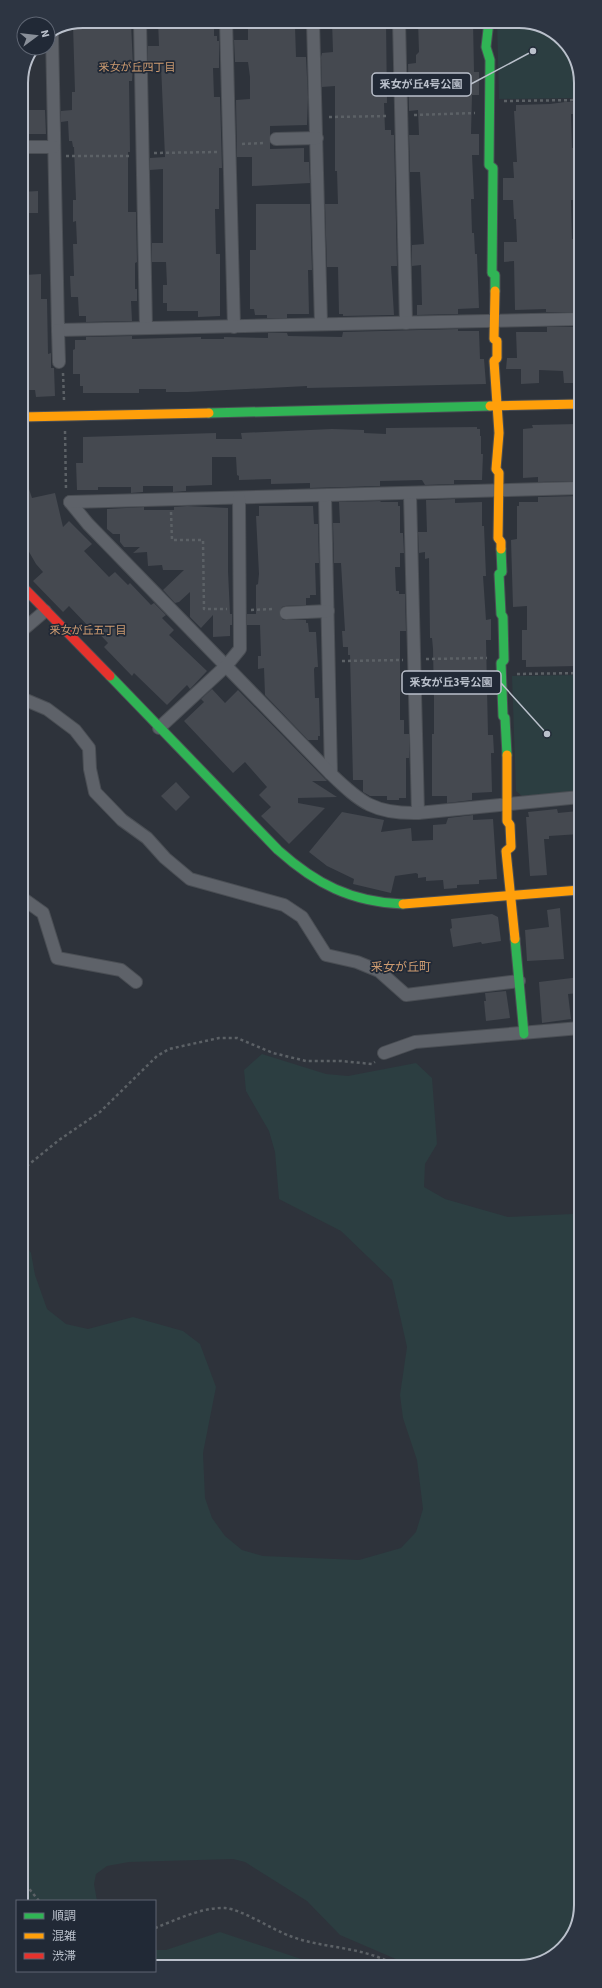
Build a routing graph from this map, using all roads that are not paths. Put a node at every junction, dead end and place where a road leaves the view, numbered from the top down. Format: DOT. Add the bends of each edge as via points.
graph roads {
  1 [pos="140,28"];
  2 [pos="226,28"];
  3 [pos="313,28"];
  4 [pos="399,28"];
  5 [pos="486,28"];
  6 [pos="52,56"];
  7 [pos="317,138"];
  8 [pos="272,141"];
  9 [pos="28,148"];
  10 [pos="54,152"];
  11 [pos="574,319"];
  12 [pos="494,320"];
  13 [pos="406,323"];
  14 [pos="321,324"];
  15 [pos="234,327"];
  16 [pos="146,328"];
  17 [pos="58,330"];
  18 [pos="59,362"];
  19 [pos="574,404"];
  20 [pos="497,406"];
  21 [pos="28,417"];
  22 [pos="574,488"];
  23 [pos="499,490"];
  24 [pos="410,494"];
  25 [pos="325,496"];
  26 [pos="239,498"];
  27 [pos="28,593"];
  28 [pos="45,611"];
  29 [pos="328,612"];
  30 [pos="286,613"];
  31 [pos="28,625"];
  32 [pos="226,666"];
  33 [pos="28,701"];
  34 [pos="160,728"];
  35 [pos="332,774"];
  36 [pos="574,797"];
  37 [pos="506,803"];
  38 [pos="418,813"];
  39 [pos="574,891"];
  40 [pos="511,896"];
  41 [pos="28,902"];
  42 [pos="519,981"];
  43 [pos="136,982"];
  44 [pos="574,1029"];
  45 [pos="524,1034"];
  46 [pos="384,1053"];
  1 -- 16 [label="street"];
  2 -- 15 [label="street"];
  3 -- 7 [label="street"];
  4 -- 13 [label="street"];
  5 -- 12 [label="street" via="487,56 490,60 489,165 493,168"];
  6 -- 10 [label="street"];
  7 -- 8 [label="street"];
  7 -- 14 [label="street"];
  9 -- 10 [label="street"];
  10 -- 17 [label="street"];
  11 -- 12 [label="street"];
  12 -- 13 [label="street"];
  12 -- 20 [label="street" via="494,339 498,341 497,358 494,361"];
  13 -- 14 [label="street"];
  14 -- 15 [label="street"];
  15 -- 16 [label="street"];
  16 -- 17 [label="street"];
  17 -- 18 [label="street"];
  19 -- 20 [label="street"];
  20 -- 21 [label="street"];
  20 -- 23 [label="street" via="499,446 496,452 496,469 499,473"];
  22 -- 23 [label="street"];
  23 -- 24 [label="street"];
  23 -- 37 [label="street" via="498,538 501,542 502,572 499,574 504,660 501,663 507,750"];
  24 -- 25 [label="street"];
  24 -- 38 [label="street"];
  25 -- 26 [label="street"];
  25 -- 29 [label="street"];
  26 -- 32 [label="street" via="240,649"];
  26 -- 32 [label="street" via="70,502 88,524"];
  27 -- 28 [label="street"];
  28 -- 31 [label="street"];
  28 -- 34 [label="street"];
  29 -- 30 [label="street"];
  29 -- 35 [label="street"];
  32 -- 34 [label="street"];
  32 -- 35 [label="street"];
  33 -- 42 [label="street" via="47,709 75,730 89,748 95,792 122,820 147,838 165,858 190,878 284,904 302,917 326,955 357,962 379,971 406,995"];
  34 -- 40 [label="street" via="292,863 334,890 360,899 394,904"];
  35 -- 38 [label="street" via="350,792 373,808 397,813"];
  36 -- 37 [label="street"];
  37 -- 38 [label="street"];
  37 -- 40 [label="street" via="511,847 506,851"];
  39 -- 40 [label="street"];
  40 -- 42 [label="street"];
  41 -- 43 [label="street" via="43,913 57,958 121,970"];
  42 -- 45 [label="street"];
  44 -- 45 [label="street"];
  45 -- 46 [label="street" via="415,1042"];
}
